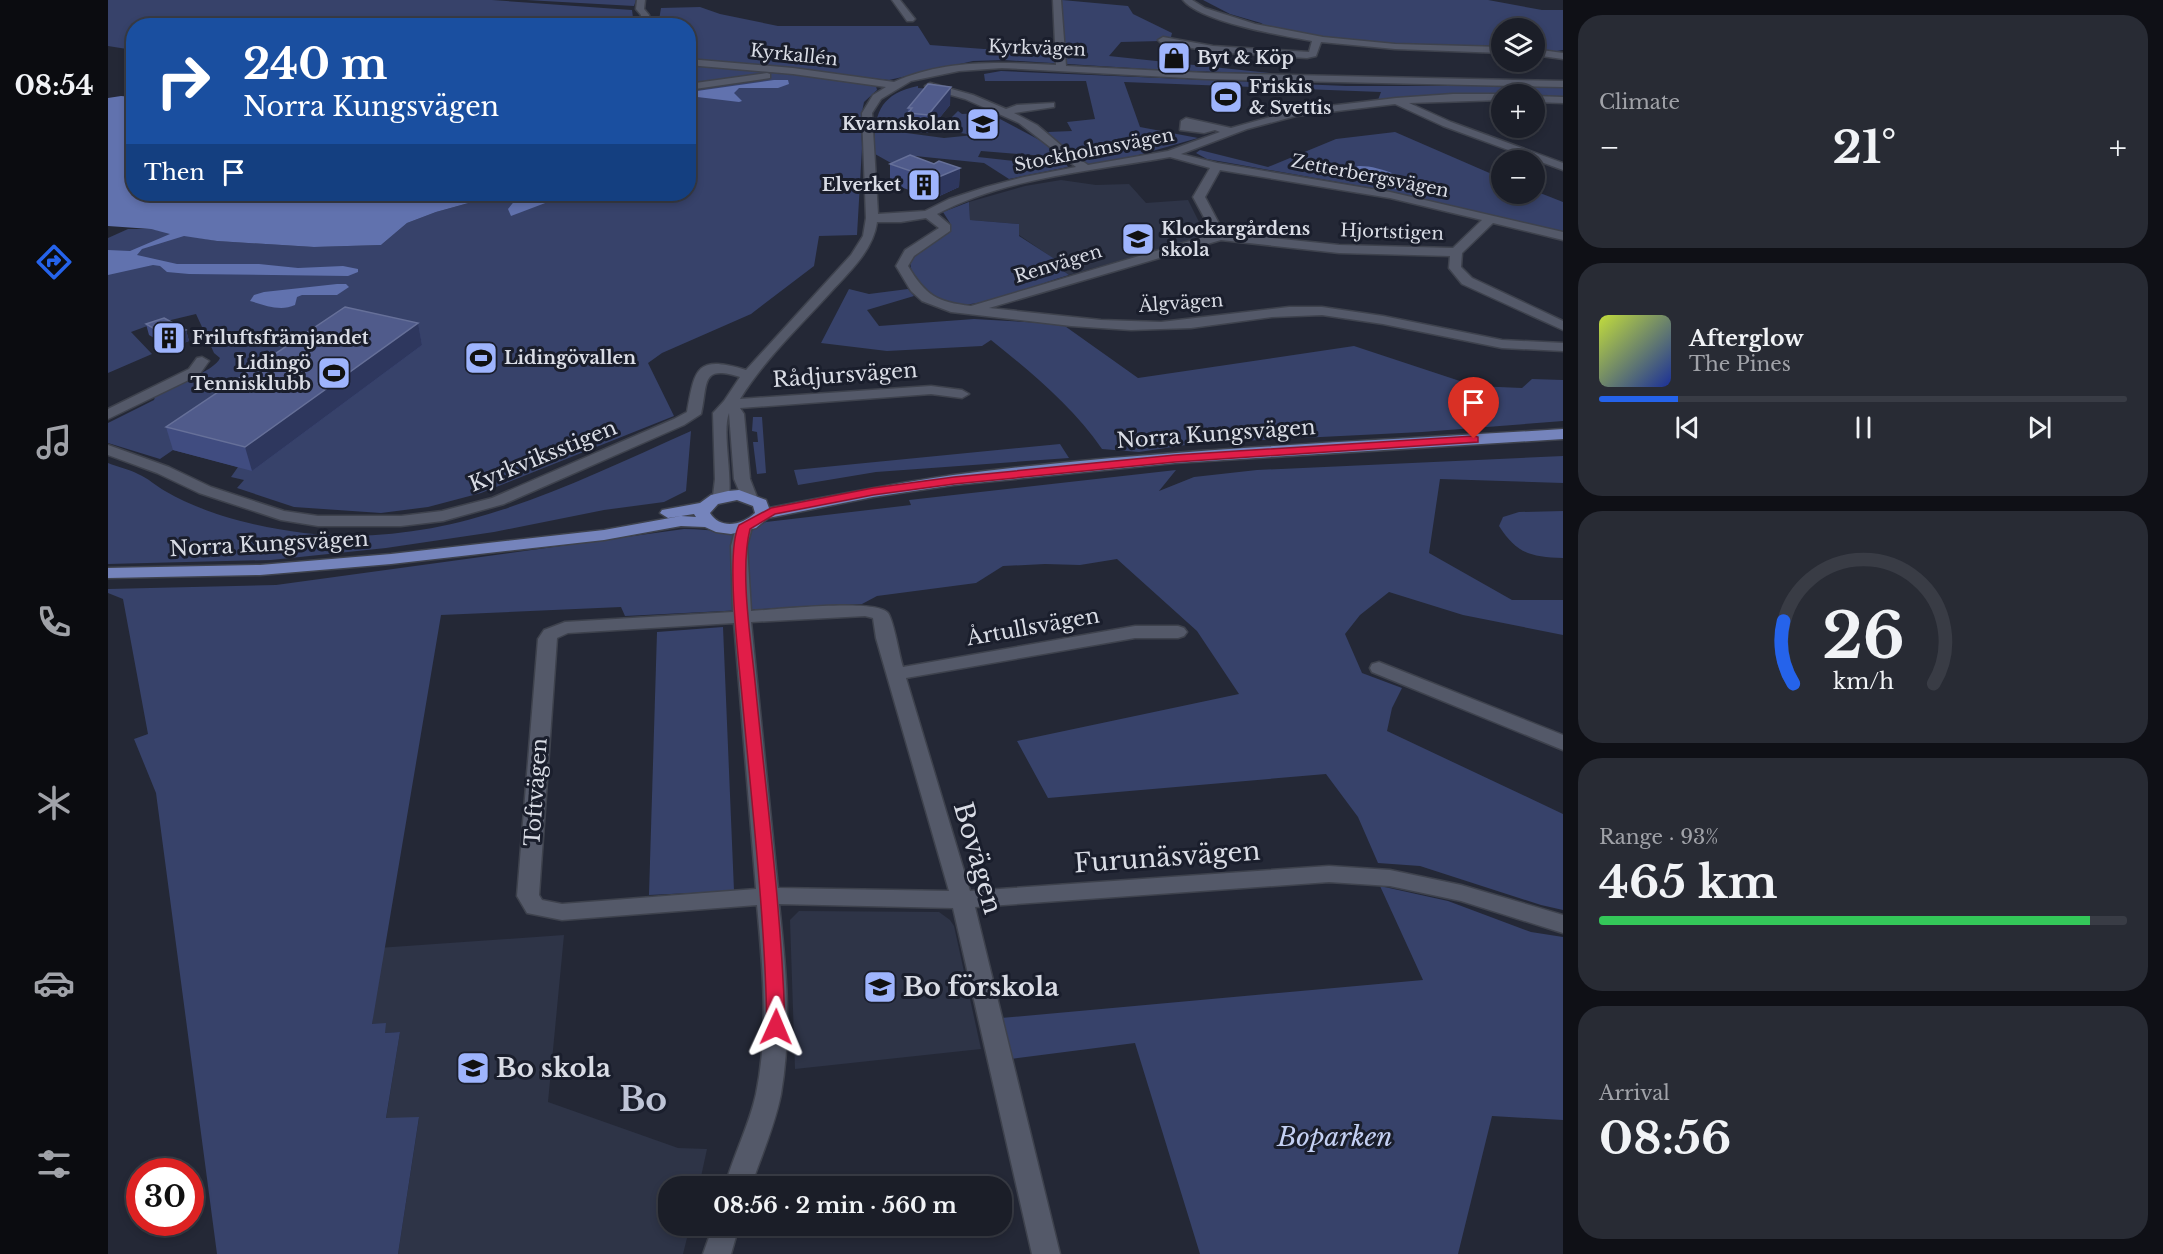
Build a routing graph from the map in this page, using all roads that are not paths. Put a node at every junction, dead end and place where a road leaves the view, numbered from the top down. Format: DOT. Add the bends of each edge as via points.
graph roads {
  1 [pos="640,0"];
  2 [pos="896,0"];
  3 [pos="1057,0"];
  4 [pos="1187,0"];
  5 [pos="645,18"];
  6 [pos="910,18"];
  7 [pos="1318,38"];
  8 [pos="1164,40"];
  9 [pos="1491,50"];
  10 [pos="1545,54"];
  11 [pos="1563,56"];
  12 [pos="696,63"];
  13 [pos="1061,67"];
  14 [pos="792,71"];
  15 [pos="1563,84"];
  16 [pos="895,85"];
  17 [pos="696,86"];
  18 [pos="930,86"];
  19 [pos="1491,97"];
  20 [pos="1545,99"];
  21 [pos="1563,100"];
  22 [pos="1396,101"];
  23 [pos="1050,105"];
  24 [pos="1004,112"];
  25 [pos="1214,127"];
  26 [pos="1230,131"];
  27 [pos="1170,154"];
  28 [pos="1217,166"];
  29 [pos="1563,167"];
  30 [pos="1087,169"];
  31 [pos="928,214"];
  32 [pos="872,218"];
  33 [pos="1490,219"];
  34 [pos="1220,236"];
  35 [pos="1563,236"];
  36 [pos="1456,252"];
  37 [pos="969,310"];
  38 [pos="1563,326"];
  39 [pos="1563,347"];
  40 [pos="202,361"];
  41 [pos="750,375"];
  42 [pos="962,394"];
  43 [pos="730,404"];
  44 [pos="108,415"];
  45 [pos="1563,434"];
  46 [pos="108,450"];
  47 [pos="873,492"];
  48 [pos="721,496"];
  49 [pos="752,498"];
  50 [pos="763,514"];
  51 [pos="711,519"];
  52 [pos="741,537"];
  53 [pos="108,573"];
  54 [pos="742,617"];
  55 [pos="1178,632"];
  56 [pos="1379,668"];
  57 [pos="896,674"];
  58 [pos="1563,743"];
  59 [pos="769,897"];
  60 [pos="962,900"];
  61 [pos="1563,924"];
  62 [pos="741,1176"];
  63 [pos="723,1236"];
  64 [pos="717,1254"];
  65 [pos="1046,1254"];
  1 -- 5 [label="street"];
  2 -- 6 [label="street"];
  3 -- 13 [label="street"];
  4 -- 7 [label="street" via="1196,8 1245,25"];
  7 -- 8 [label="street" via="1313,54 1307,55 1213,49"];
  7 -- 9 [label="street" via="1395,47"];
  10 -- 11 [label="street"];
  12 -- 14 [label="street, Kyrkallén"];
  13 -- 15 [label="street, Kyrkvägen" via="1206,76"];
  13 -- 16 [label="street, Kyrkvägen" via="959,68"];
  14 -- 16 [label="street, Kyrkallén"];
  14 -- 17 [label="street"];
  16 -- 32 [label="street, Kyrkvägen" via="877,97 867,113"];
  18 -- 24 [label="street" via="951,90"];
  19 -- 22 [label="street, Stockholmsvägen"];
  20 -- 21 [label="street"];
  22 -- 26 [label="street, Stockholmsvägen" via="1295,114"];
  22 -- 29 [label="street"];
  23 -- 24 [label="street"];
  24 -- 30 [label="street" via="1034,128 1069,160"];
  25 -- 26 [label="street"];
  26 -- 27 [label="street, Stockholmsvägen"];
  27 -- 28 [label="street, Zetterbergsvägen"];
  27 -- 30 [label="street, Stockholmsvägen"];
  28 -- 33 [label="street, Zetterbergsvägen" via="1390,195"];
  28 -- 34 [label="street" via="1199,196"];
  30 -- 31 [label="street, Stockholmsvägen" via="990,189"];
  31 -- 32 [label="street, Stockholmsvägen"];
  31 -- 37 [label="street, Älgvägen" via="946,228 906,255 902,266 922,297 938,305"];
  32 -- 41 [label="street, Kyrkvägen" via="869,236 856,257"];
  33 -- 35 [label="street, Zetterbergsvägen"];
  33 -- 36 [label="street"];
  34 -- 36 [label="street, Hjortstigen" via="1339,249"];
  34 -- 37 [label="street, Renvägen"];
  36 -- 38 [label="street" via="1455,268 1467,281"];
  37 -- 39 [label="street, Älgvägen" via="1121,324 1191,324 1284,310 1320,311 1355,314 1514,347"];
  40 -- 44 [label="street" via="194,372"];
  41 -- 43 [label="street, Kyrkvägen"];
  41 -- 46 [label="street, Kyrkviksstigen" via="720,366 708,369 699,379 694,414 679,422 498,501 443,516 401,521 318,521 281,515 205,490"];
  42 -- 43 [label="street, Rådjursvägen" via="931,390"];
  43 -- 48 [label="street, Kyrkvägen" via="720,414"];
  43 -- 49 [label="street" via="737,414 742,479"];
  45 -- 47 [label="main road, Norra Kungsvägen" via="1175,458"];
  47 -- 49 [label="main road, Norra Kungsvägen"];
  47 -- 50 [label="main road, Norra Kungsvägen"];
  48 -- 49 [label="main road"];
  48 -- 51 [label="main road"];
  49 -- 50 [label="main road" via="764,508"];
  50 -- 52 [label="main road"];
  51 -- 52 [label="street"];
  51 -- 53 [label="main road, Norra Kungsvägen" via="463,553 260,570"];
  52 -- 54 [label="street"];
  54 -- 57 [label="street, Bovägen" via="844,611 879,614"];
  54 -- 59 [label="street"];
  54 -- 59 [label="street, Toftvägen" via="565,628 550,634 528,896 535,907 562,912"];
  55 -- 57 [label="street, Årtullsvägen" via="1135,632"];
  56 -- 58 [label="street"];
  57 -- 60 [label="street, Bovägen"];
  59 -- 60 [label="street, Furunäsvägen"];
  59 -- 62 [label="street" via="776,990 775,1045 768,1096"];
  60 -- 61 [label="street, Furunäsvägen" via="1329,874 1389,878 1461,893"];
  60 -- 65 [label="street, Bovägen"];
  63 -- 64 [label="street"];
}
